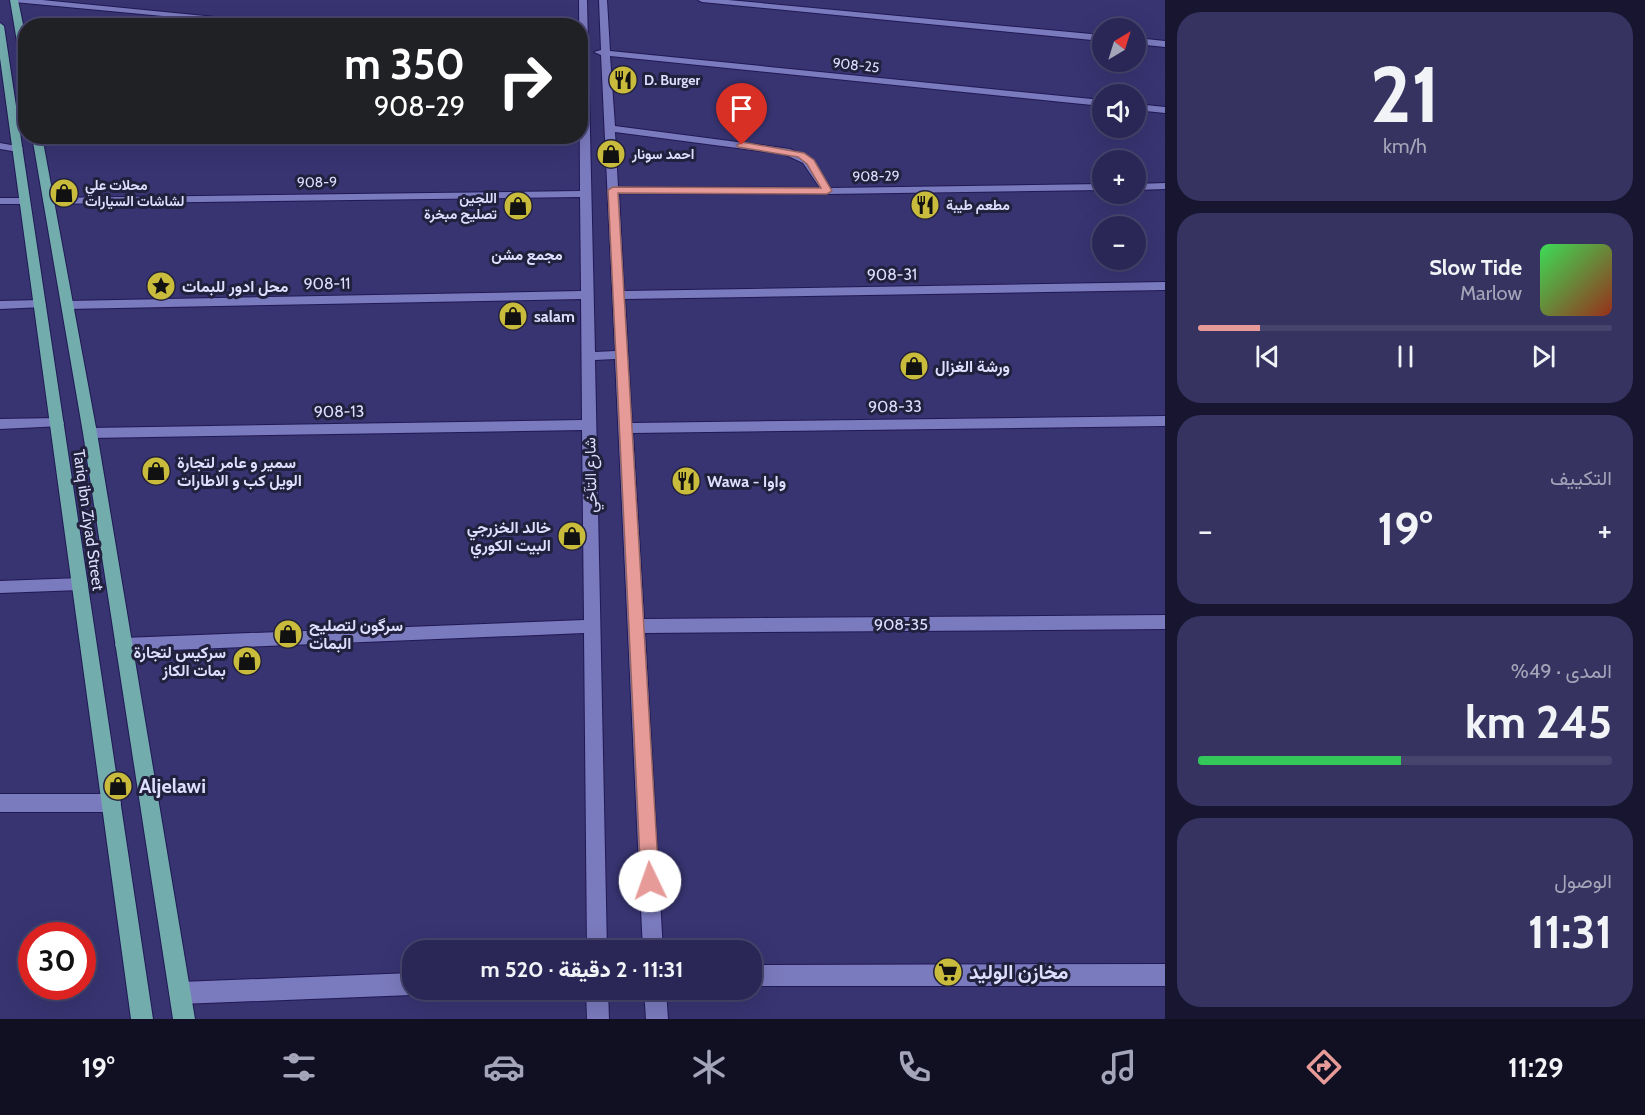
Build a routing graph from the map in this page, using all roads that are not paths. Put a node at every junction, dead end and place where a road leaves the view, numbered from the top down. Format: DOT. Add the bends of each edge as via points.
graph roads {
  1 [pos="14,0"];
  2 [pos="583,0"];
  3 [pos="603,0"];
  4 [pos="702,0"];
  5 [pos="213,18"];
  6 [pos="583,18"];
  7 [pos="18,22"];
  8 [pos="0,26"];
  9 [pos="1092,37"];
  10 [pos="1146,42"];
  11 [pos="1165,44"];
  12 [pos="588,51"];
  13 [pos="606,53"];
  14 [pos="3,67"];
  15 [pos="1092,102"];
  16 [pos="1146,108"];
  17 [pos="1165,110"];
  18 [pos="610,128"];
  19 [pos="38,144"];
  20 [pos="584,144"];
  21 [pos="0,146"];
  22 [pos="18,148"];
  23 [pos="1165,186"];
  24 [pos="1092,187"];
  25 [pos="1146,187"];
  26 [pos="613,190"];
  27 [pos="827,191"];
  28 [pos="586,194"];
  29 [pos="0,201"];
  30 [pos="25,201"];
  31 [pos="48,201"];
  32 [pos="1165,286"];
  33 [pos="587,294"];
  34 [pos="619,295"];
  35 [pos="0,304"];
  36 [pos="40,304"];
  37 [pos="67,305"];
  38 [pos="622,355"];
  39 [pos="588,356"];
  40 [pos="1165,421"];
  41 [pos="57,423"];
  42 [pos="0,424"];
  43 [pos="589,424"];
  44 [pos="626,428"];
  45 [pos="90,433"];
  46 [pos="80,584"];
  47 [pos="0,587"];
  48 [pos="1165,622"];
  49 [pos="592,626"];
  50 [pos="636,626"];
  51 [pos="123,645"];
  52 [pos="0,803"];
  53 [pos="112,803"];
  54 [pos="597,940"];
  55 [pos="652,940"];
  56 [pos="1165,975"];
  57 [pos="762,976"];
  58 [pos="402,984"];
  59 [pos="180,993"];
  60 [pos="597,1000"];
  61 [pos="656,1000"];
  62 [pos="142,1019"];
  63 [pos="184,1019"];
  64 [pos="598,1019"];
  65 [pos="657,1019"];
  1 -- 5 [label="street"];
  1 -- 7 [label="main road"];
  2 -- 6 [label="street, شارع التآخي"];
  3 -- 13 [label="street"];
  4 -- 9 [label="street"];
  8 -- 14 [label="main road, Tariq ibn Ziyad Street"];
  10 -- 11 [label="street"];
  12 -- 13 [label="street, 908-25"];
  13 -- 15 [label="street, 908-25"];
  13 -- 18 [label="street"];
  14 -- 22 [label="main road, Tariq ibn Ziyad Street"];
  16 -- 17 [label="street"];
  18 -- 26 [label="street"];
  18 -- 27 [label="street" via="801,155 810,162"];
  19 -- 31 [label="main road, Tariq ibn Ziyad Street"];
  20 -- 28 [label="street, شارع التآخي"];
  21 -- 22 [label="street"];
  22 -- 30 [label="main road, Tariq ibn Ziyad Street"];
  23 -- 25 [label="street"];
  24 -- 27 [label="street, 908-29"];
  26 -- 27 [label="street, 908-29"];
  26 -- 34 [label="street"];
  28 -- 31 [label="street, 908-9"];
  28 -- 33 [label="street, شارع التآخي"];
  29 -- 30 [label="street"];
  30 -- 36 [label="main road, Tariq ibn Ziyad Street"];
  31 -- 37 [label="main road, Tariq ibn Ziyad Street"];
  32 -- 34 [label="street, 908-31"];
  33 -- 37 [label="street, 908-11"];
  33 -- 39 [label="street, شارع التآخي"];
  34 -- 38 [label="street"];
  35 -- 36 [label="street"];
  36 -- 41 [label="main road, Tariq ibn Ziyad Street"];
  37 -- 45 [label="main road, Tariq ibn Ziyad Street"];
  38 -- 39 [label="street"];
  38 -- 44 [label="street"];
  39 -- 43 [label="street, شارع التآخي"];
  40 -- 44 [label="street, 908-33"];
  41 -- 42 [label="street"];
  41 -- 46 [label="main road, Tariq ibn Ziyad Street"];
  43 -- 45 [label="street, 908-13"];
  43 -- 49 [label="street, شارع التآخي"];
  44 -- 50 [label="street"];
  45 -- 51 [label="main road, Tariq ibn Ziyad Street"];
  46 -- 47 [label="street"];
  46 -- 53 [label="main road, Tariq ibn Ziyad Street"];
  48 -- 50 [label="street, 908-35"];
  49 -- 51 [label="street"];
  49 -- 54 [label="street, شارع التآخي"];
  50 -- 55 [label="street"];
  51 -- 59 [label="main road, Tariq ibn Ziyad Street"];
  52 -- 53 [label="street"];
  53 -- 62 [label="main road, Tariq ibn Ziyad Street"];
  56 -- 57 [label="street"];
  58 -- 59 [label="street"];
  59 -- 63 [label="main road, Tariq ibn Ziyad Street"];
  60 -- 64 [label="street"];
  61 -- 65 [label="street"];
}
